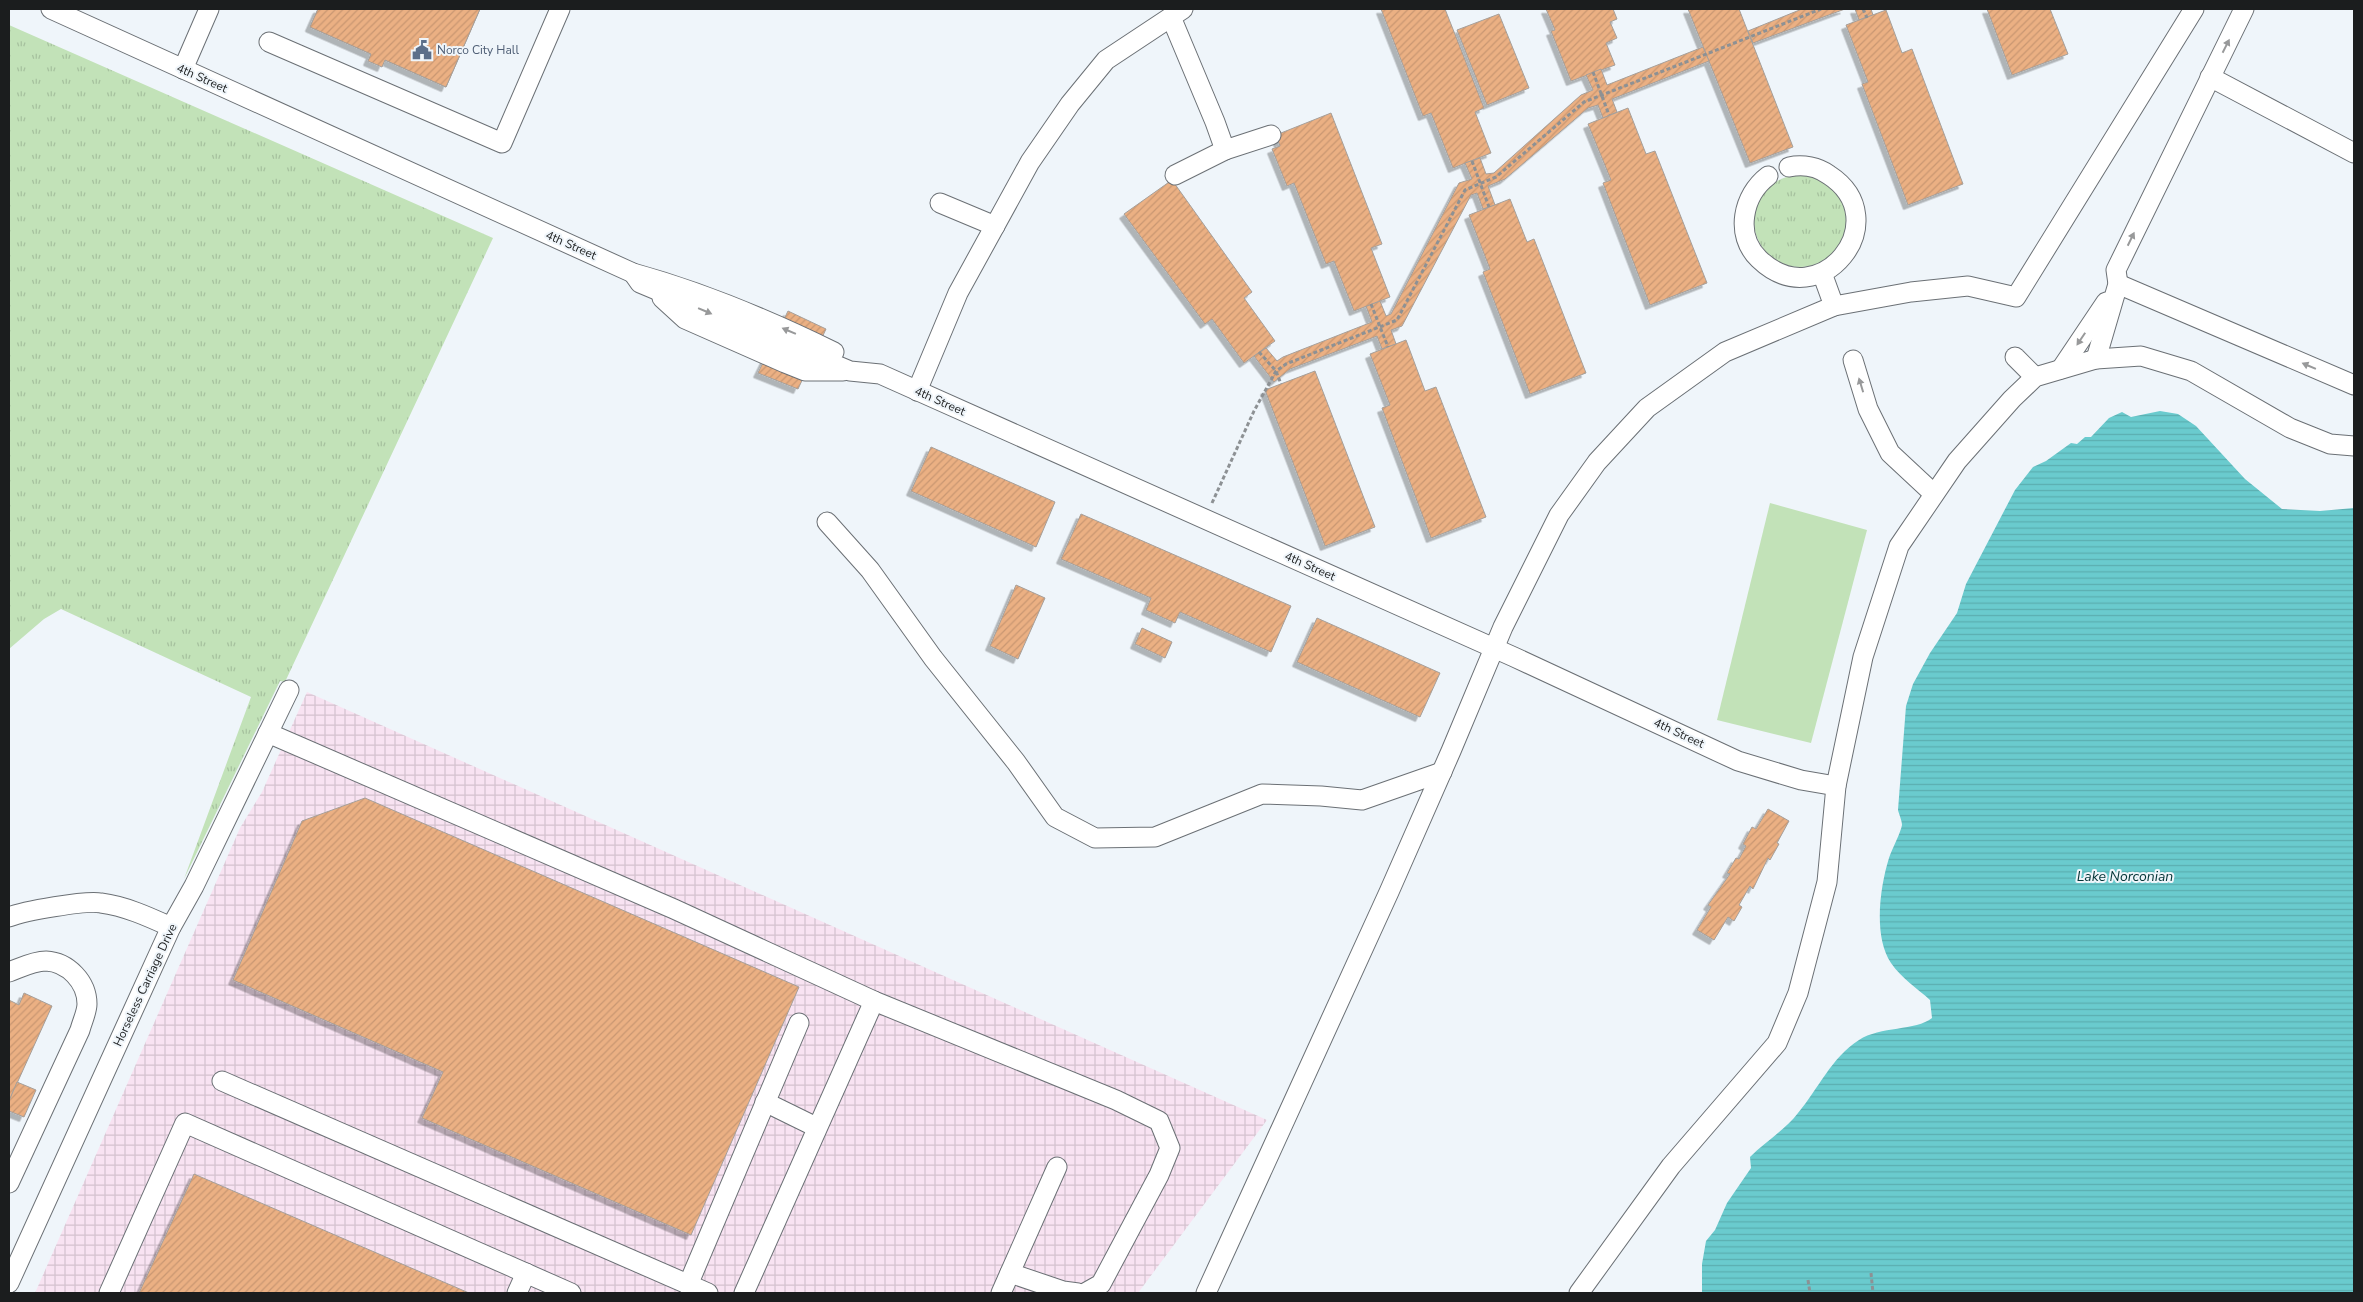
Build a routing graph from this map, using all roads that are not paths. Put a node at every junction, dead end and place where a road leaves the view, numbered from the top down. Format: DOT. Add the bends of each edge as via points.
graph roads {
  1 [pos="51,9"];
  2 [pos="209,9"];
  3 [pos="560,9"];
  4 [pos="2194,9"];
  5 [pos="2244,9"];
  6 [pos="1177,13"];
  7 [pos="269,42"];
  8 [pos="183,69"];
  9 [pos="2210,77"];
  10 [pos="1271,135"];
  11 [pos="1225,150"];
  12 [pos="2350,151"];
  13 [pos="1790,168"];
  14 [pos="1176,175"];
  15 [pos="1768,176"];
  16 [pos="940,203"];
  17 [pos="995,226"];
  18 [pos="1822,273"];
  19 [pos="637,278"];
  20 [pos="2118,284"];
  21 [pos="1834,306"];
  22 [pos="2015,357"];
  23 [pos="2096,358"];
  24 [pos="1853,360"];
  25 [pos="2061,369"];
  26 [pos="880,374"];
  27 [pos="2035,376"];
  28 [pos="2354,385"];
  29 [pos="917,391"];
  30 [pos="2354,446"];
  31 [pos="1934,494"];
  32 [pos="827,522"];
  33 [pos="1494,648"];
  34 [pos="289,690"];
  35 [pos="268,733"];
  36 [pos="1442,772"];
  37 [pos="1836,786"];
  38 [pos="9,917"];
  39 [pos="170,927"];
  40 [pos="9,972"];
  41 [pos="874,1000"];
  42 [pos="799,1023"];
  43 [pos="222,1080"];
  44 [pos="765,1102"];
  45 [pos="816,1127"];
  46 [pos="1057,1167"];
  47 [pos="9,1183"];
  48 [pos="526,1273"];
  49 [pos="1010,1273"];
  50 [pos="9,1283"];
  51 [pos="688,1285"];
  52 [pos="109,1293"];
  53 [pos="517,1293"];
  54 [pos="571,1293"];
  55 [pos="708,1293"];
  56 [pos="744,1293"];
  57 [pos="1001,1293"];
  58 [pos="1078,1293"];
  59 [pos="1085,1293"];
  60 [pos="1206,1293"];
  61 [pos="1579,1293"];
  1 -- 8 [label="street, 4th Street"];
  2 -- 8 [label="street"];
  3 -- 7 [label="street" via="502,143"];
  4 -- 21 [label="street" via="2016,298 1968,286"];
  9 -- 5 [label="street, one-way"];
  6 -- 11 [label="street"];
  6 -- 17 [label="street" via="1106,60 1070,104 1030,162"];
  8 -- 19 [label="street, 4th Street"];
  9 -- 12 [label="street"];
  20 -- 9 [label="street, one-way" via="2116,270"];
  10 -- 11 [label="street"];
  11 -- 14 [label="street"];
  13 -- 18 [label="street" via="1803,166 1824,171 1848,192 1854,207 1856,223 1850,246 1836,265"];
  15 -- 18 [label="street" via="1747,202 1744,216 1749,244 1762,262 1780,274 1808,277"];
  16 -- 17 [label="street"];
  17 -- 29 [label="street" via="958,293"];
  18 -- 21 [label="street"];
  26 -- 19 [label="street, one-way" via="800,335 693,291"];
  19 -- 26 [label="street, 4th Street" via="685,319 786,364 805,371"];
  20 -- 23 [label="street"];
  20 -- 25 [label="street, one-way"];
  28 -- 20 [label="street, one-way"];
  21 -- 33 [label="street" via="1725,352 1647,408 1597,462 1559,515"];
  22 -- 27 [label="street"];
  23 -- 25 [label="street"];
  23 -- 30 [label="street" via="2142,356 2191,371 2290,428 2330,444"];
  31 -- 24 [label="street, one-way" via="1890,452 1868,409"];
  25 -- 27 [label="street"];
  26 -- 29 [label="street, 4th Street"];
  27 -- 31 [label="street" via="1957,461"];
  29 -- 33 [label="street, 4th Street"];
  31 -- 37 [label="street" via="1899,546 1863,657"];
  32 -- 36 [label="street" via="870,570 1055,817 1094,838 1155,837 1262,794 1362,800"];
  33 -- 36 [label="street"];
  33 -- 37 [label="street, 4th Street" via="1738,761 1801,780"];
  34 -- 35 [label="street, Horseless Carriage Drive"];
  35 -- 39 [label="street, Horseless Carriage Drive" via="194,886"];
  35 -- 41 [label="street" via="674,909"];
  36 -- 60 [label="street"];
  37 -- 61 [label="street" via="1827,882 1798,993 1777,1043 1671,1166"];
  38 -- 39 [label="street" via="22,912 99,902 148,916"];
  39 -- 50 [label="street, Horseless Carriage Drive"];
  40 -- 47 [label="street" via="44,961 57,962 70,970 86,991 87,1006 80,1030"];
  41 -- 45 [label="street"];
  41 -- 59 [label="street" via="1116,1100 1159,1121 1170,1148 1159,1175 1101,1284"];
  42 -- 44 [label="street"];
  43 -- 51 [label="street"];
  44 -- 45 [label="street"];
  44 -- 51 [label="street"];
  45 -- 56 [label="street"];
  46 -- 49 [label="street"];
  48 -- 52 [label="street" via="185,1123"];
  48 -- 53 [label="street"];
  48 -- 54 [label="street"];
  49 -- 57 [label="street"];
  49 -- 58 [label="street"];
  51 -- 55 [label="street"];
}
